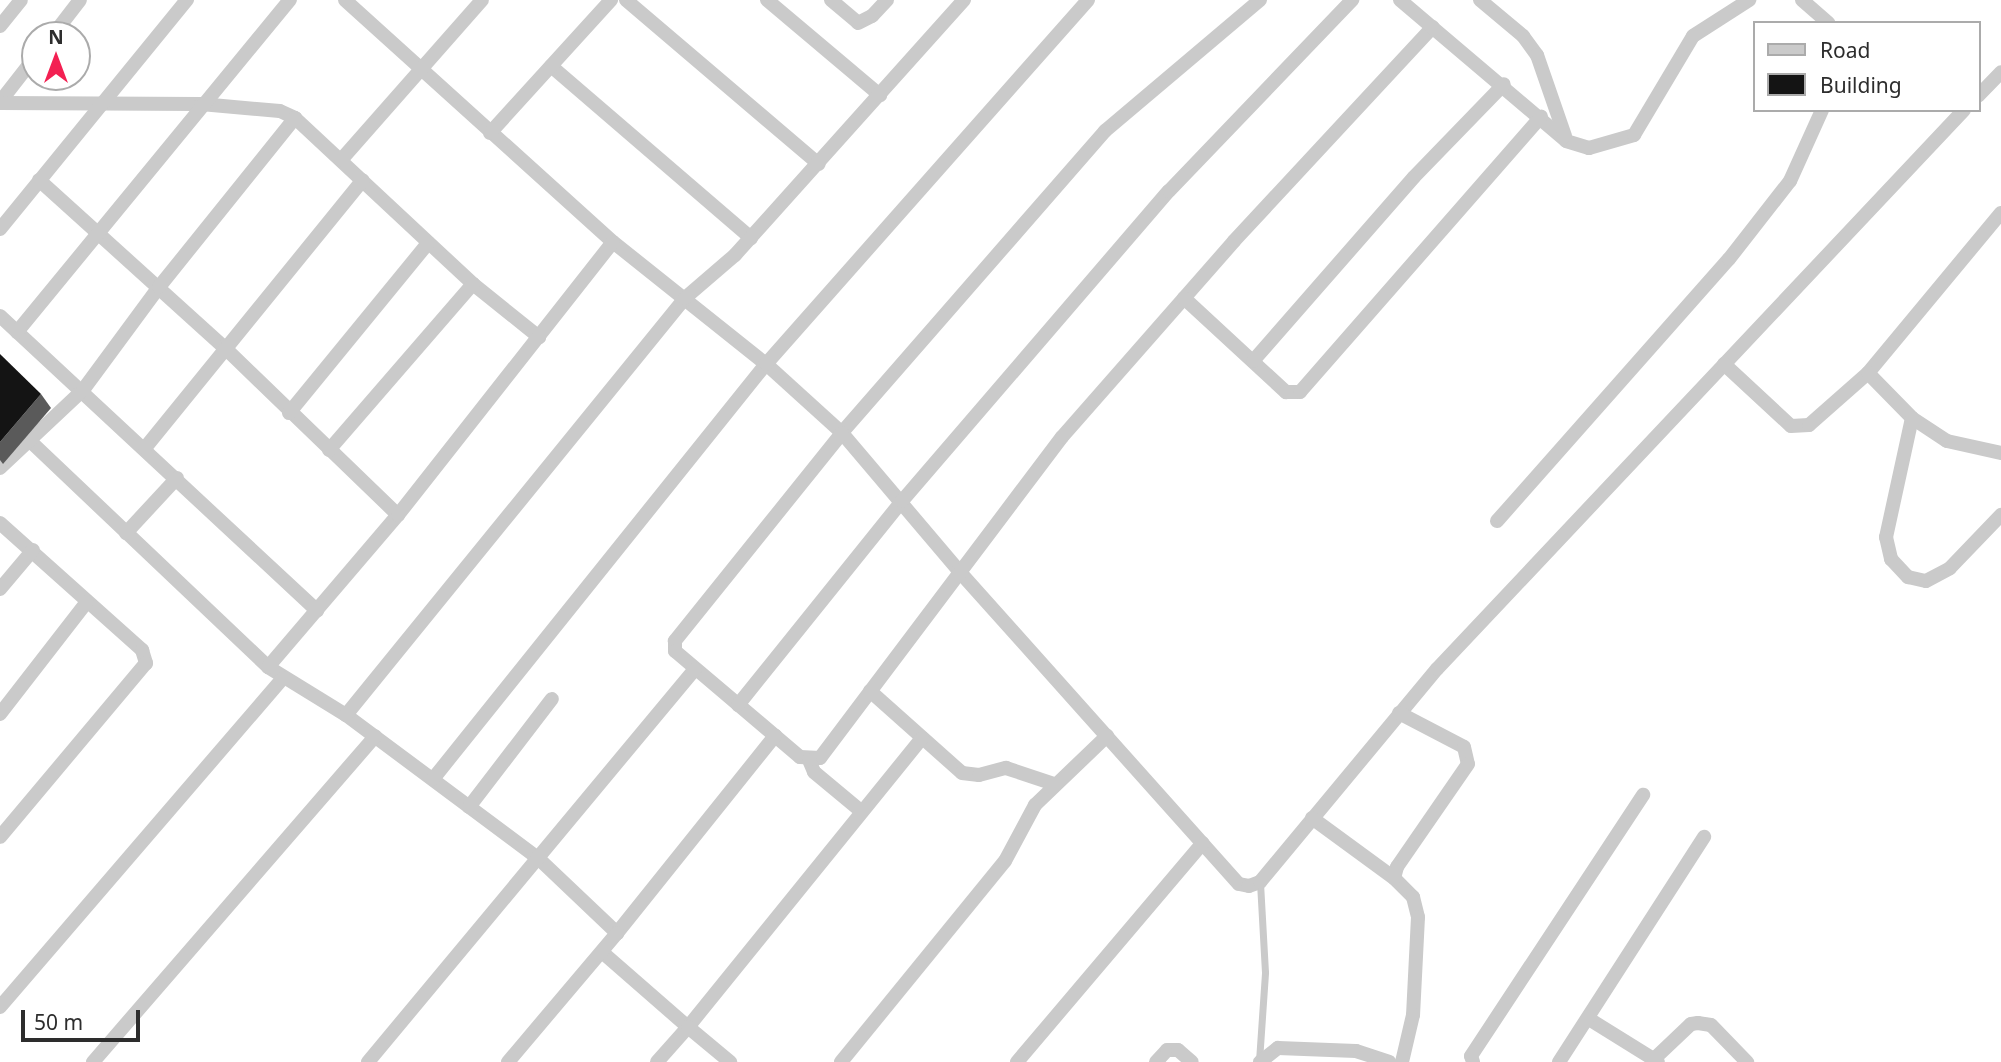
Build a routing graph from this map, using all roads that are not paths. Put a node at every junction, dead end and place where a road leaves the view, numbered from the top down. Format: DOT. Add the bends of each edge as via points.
graph roads {
  1 [pos="21,0"];
  2 [pos="80,0"];
  3 [pos="187,0"];
  4 [pos="290,0"];
  5 [pos="345,0"];
  6 [pos="482,0"];
  7 [pos="611,0"];
  8 [pos="626,0"];
  9 [pos="767,0"];
  10 [pos="831,0"];
  11 [pos="887,0"];
  12 [pos="964,0"];
  13 [pos="1088,0"];
  14 [pos="1260,0"];
  15 [pos="1352,0"];
  16 [pos="1400,0"];
  17 [pos="1480,0"];
  18 [pos="1749,0"];
  19 [pos="1802,0"];
  20 [pos="63,21"];
  21 [pos="1826,21"];
  22 [pos="0,26"];
  23 [pos="1433,27"];
  24 [pos="551,66"];
  25 [pos="420,67"];
  26 [pos="2001,72"];
  27 [pos="21,75"];
  28 [pos="1504,84"];
  29 [pos="1980,94"];
  30 [pos="880,95"];
  31 [pos="0,102"];
  32 [pos="104,103"];
  33 [pos="201,104"];
  34 [pos="1821,112"];
  35 [pos="1962,112"];
  36 [pos="1541,117"];
  37 [pos="295,118"];
  38 [pos="490,134"];
  39 [pos="1566,141"];
  40 [pos="341,160"];
  41 [pos="819,164"];
  42 [pos="39,180"];
  43 [pos="363,180"];
  44 [pos="2001,213"];
  45 [pos="0,229"];
  46 [pos="97,232"];
  47 [pos="751,238"];
  48 [pos="613,242"];
  49 [pos="428,243"];
  50 [pos="473,284"];
  51 [pos="159,287"];
  52 [pos="685,298"];
  53 [pos="1184,298"];
  54 [pos="0,316"];
  55 [pos="17,332"];
  56 [pos="539,337"];
  57 [pos="224,347"];
  58 [pos="1252,361"];
  59 [pos="766,364"];
  60 [pos="1724,364"];
  61 [pos="1868,373"];
  62 [pos="83,390"];
  63 [pos="289,413"];
  64 [pos="1912,418"];
  65 [pos="842,433"];
  66 [pos="29,440"];
  67 [pos="145,448"];
  68 [pos="328,450"];
  69 [pos="2001,453"];
  70 [pos="0,468"];
  71 [pos="177,478"];
  72 [pos="902,501"];
  73 [pos="398,515"];
  74 [pos="2001,515"];
  75 [pos="1497,521"];
  76 [pos="0,523"];
  77 [pos="126,533"];
  78 [pos="33,550"];
  79 [pos="958,570"];
  80 [pos="0,589"];
  81 [pos="87,603"];
  82 [pos="317,611"];
  83 [pos="268,667"];
  84 [pos="695,669"];
  85 [pos="283,678"];
  86 [pos="870,691"];
  87 [pos="552,699"];
  88 [pos="738,705"];
  89 [pos="1399,713"];
  90 [pos="0,714"];
  91 [pos="346,715"];
  92 [pos="375,736"];
  93 [pos="775,736"];
  94 [pos="1107,736"];
  95 [pos="922,738"];
  96 [pos="809,760"];
  97 [pos="433,779"];
  98 [pos="1054,784"];
  99 [pos="1643,795"];
  100 [pos="469,807"];
  101 [pos="862,812"];
  102 [pos="1312,818"];
  103 [pos="0,836"];
  104 [pos="1704,837"];
  105 [pos="1203,843"];
  106 [pos="539,859"];
  107 [pos="1395,878"];
  108 [pos="1260,882"];
  109 [pos="617,933"];
  110 [pos="602,952"];
  111 [pos="0,1007"];
  112 [pos="1589,1019"];
  113 [pos="688,1027"];
  114 [pos="1656,1060"];
  115 [pos="93,1062"];
  116 [pos="368,1062"];
  117 [pos="508,1062"];
  118 [pos="657,1062"];
  119 [pos="730,1062"];
  120 [pos="841,1062"];
  121 [pos="1017,1062"];
  122 [pos="1156,1062"];
  123 [pos="1192,1062"];
  124 [pos="1259,1062"];
  125 [pos="1389,1062"];
  126 [pos="1402,1062"];
  127 [pos="1473,1062"];
  128 [pos="1559,1062"];
  129 [pos="1748,1062"];
  1 -- 22 [label="street"];
  2 -- 20 [label="street"];
  3 -- 32 [label="street"];
  4 -- 33 [label="street"];
  5 -- 25 [label="street"];
  6 -- 25 [label="street"];
  7 -- 24 [label="street"];
  8 -- 41 [label="street"];
  9 -- 30 [label="street"];
  10 -- 11 [label="street" via="858,23"];
  12 -- 30 [label="street"];
  13 -- 59 [label="street"];
  14 -- 65 [label="street" via="1105,131"];
  15 -- 72 [label="street" via="1169,191"];
  16 -- 23 [label="street"];
  17 -- 39 [label="street" via="1523,36 1537,55"];
  18 -- 39 [label="street" via="1693,36 1634,135 1623,142 1589,148"];
  19 -- 21 [label="street"];
  23 -- 28 [label="street"];
  23 -- 53 [label="street"];
  24 -- 38 [label="street"];
  24 -- 47 [label="street"];
  25 -- 38 [label="street"];
  25 -- 40 [label="street"];
  26 -- 29 [label="street"];
  27 -- 31 [label="street"];
  28 -- 36 [label="street"];
  28 -- 58 [label="street" via="1414,177"];
  30 -- 41 [label="street"];
  31 -- 32 [label="street"];
  32 -- 33 [label="street"];
  32 -- 42 [label="street"];
  33 -- 37 [label="street" via="279,111"];
  33 -- 46 [label="street"];
  34 -- 75 [label="street" via="1790,181 1737,249"];
  35 -- 60 [label="street"];
  36 -- 39 [label="street"];
  36 -- 58 [label="street" via="1393,281 1307,386 1286,392"];
  37 -- 40 [label="street"];
  37 -- 51 [label="street"];
  38 -- 48 [label="street"];
  40 -- 43 [label="street"];
  41 -- 47 [label="street"];
  42 -- 45 [label="street"];
  42 -- 46 [label="street"];
  43 -- 49 [label="street"];
  43 -- 57 [label="street"];
  44 -- 61 [label="street"];
  46 -- 51 [label="street"];
  46 -- 55 [label="street"];
  47 -- 52 [label="street"];
  48 -- 52 [label="street"];
  48 -- 56 [label="street"];
  49 -- 50 [label="street"];
  49 -- 63 [label="street"];
  50 -- 56 [label="street"];
  50 -- 68 [label="street"];
  51 -- 57 [label="street"];
  51 -- 62 [label="street"];
  52 -- 59 [label="street"];
  52 -- 91 [label="street"];
  53 -- 58 [label="street"];
  53 -- 79 [label="street" via="1062,438"];
  54 -- 55 [label="street"];
  55 -- 62 [label="street"];
  56 -- 73 [label="street"];
  57 -- 63 [label="street"];
  57 -- 67 [label="street"];
  59 -- 65 [label="street"];
  59 -- 97 [label="street"];
  60 -- 61 [label="street" via="1791,426 1799,428 1809,425"];
  60 -- 89 [label="street"];
  61 -- 64 [label="street"];
  62 -- 66 [label="street"];
  62 -- 67 [label="street"];
  63 -- 68 [label="street"];
  64 -- 69 [label="street" via="1947,441"];
  64 -- 74 [label="street" via="1886,537 1891,559 1908,577 1926,581 1950,568"];
  65 -- 72 [label="street"];
  65 -- 84 [label="street" via="675,641 675,651"];
  66 -- 70 [label="street"];
  66 -- 77 [label="street"];
  67 -- 71 [label="street"];
  68 -- 73 [label="street"];
  71 -- 77 [label="street"];
  71 -- 82 [label="street"];
  72 -- 79 [label="street"];
  72 -- 88 [label="street"];
  73 -- 82 [label="street"];
  76 -- 78 [label="street"];
  77 -- 83 [label="street"];
  78 -- 80 [label="street"];
  78 -- 81 [label="street"];
  79 -- 86 [label="street"];
  79 -- 94 [label="street"];
  81 -- 90 [label="street"];
  81 -- 103 [label="street" via="142,650 145,668"];
  82 -- 83 [label="street"];
  83 -- 85 [label="street"];
  84 -- 88 [label="street"];
  84 -- 106 [label="street"];
  85 -- 91 [label="street"];
  85 -- 111 [label="street"];
  86 -- 95 [label="street"];
  86 -- 96 [label="street" via="820,758"];
  87 -- 100 [label="street"];
  88 -- 93 [label="street"];
  89 -- 102 [label="street"];
  89 -- 107 [label="street" via="1464,747 1468,765 1397,867"];
  91 -- 92 [label="street"];
  92 -- 97 [label="street"];
  92 -- 115 [label="street"];
  93 -- 96 [label="street"];
  93 -- 109 [label="street"];
  94 -- 98 [label="street"];
  94 -- 105 [label="street"];
  95 -- 98 [label="street" via="961,774 1006,768"];
  95 -- 101 [label="street"];
  96 -- 101 [label="street" via="814,772"];
  97 -- 100 [label="street"];
  98 -- 120 [label="street" via="1027,815 1005,861"];
  99 -- 127 [label="street" via="1471,1056"];
  100 -- 106 [label="street"];
  101 -- 113 [label="street"];
  102 -- 107 [label="street"];
  102 -- 108 [label="street"];
  104 -- 112 [label="street"];
  105 -- 108 [label="street" via="1238,884"];
  105 -- 121 [label="street"];
  106 -- 109 [label="street"];
  106 -- 116 [label="street"];
  107 -- 126 [label="street" via="1413,897 1418,917 1413,1016"];
  108 -- 124 [label="lane" via="1265,972"];
  109 -- 110 [label="street"];
  110 -- 113 [label="street"];
  110 -- 117 [label="street"];
  112 -- 114 [label="street"];
  112 -- 128 [label="street"];
  113 -- 118 [label="street"];
  113 -- 119 [label="street"];
  114 -- 129 [label="street" via="1691,1024 1699,1023 1712,1025"];
  122 -- 123 [label="street" via="1167,1050 1178,1050"];
  124 -- 125 [label="street" via="1278,1048 1356,1051"];
}
